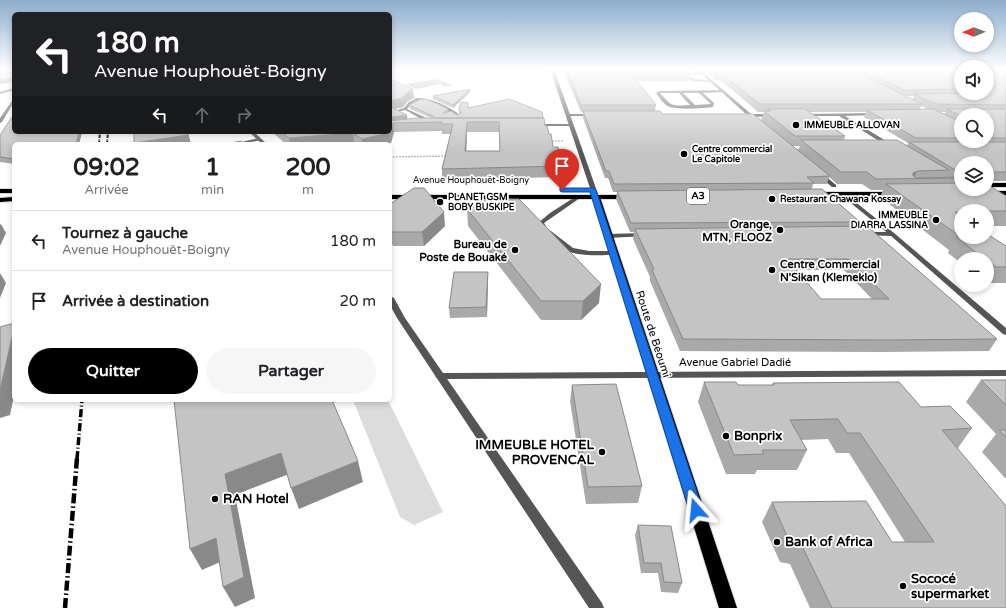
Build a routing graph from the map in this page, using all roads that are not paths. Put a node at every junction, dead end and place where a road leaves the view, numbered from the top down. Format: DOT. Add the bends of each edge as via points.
graph roads {
  1 [pos="562,97"];
  2 [pos="662,97"];
  3 [pos="685,97"];
  4 [pos="706,97"];
  5 [pos="730,97"];
  6 [pos="12,102"];
  7 [pos="694,107"];
  8 [pos="405,109"];
  9 [pos="392,113"];
  10 [pos="392,113"];
  11 [pos="878,114"];
  12 [pos="568,115"];
  13 [pos="600,115"];
  14 [pos="742,115"];
  15 [pos="750,115"];
  16 [pos="780,115"];
  17 [pos="803,115"];
  18 [pos="840,115"];
  19 [pos="398,116"];
  20 [pos="459,116"];
  21 [pos="756,120"];
  22 [pos="0,122"];
  23 [pos="424,125"];
  24 [pos="532,125"];
  25 [pos="571,125"];
  26 [pos="255,134"];
  27 [pos="259,139"];
  28 [pos="244,142"];
  29 [pos="263,142"];
  30 [pos="884,148"];
  31 [pos="814,170"];
  32 [pos="994,185"];
  33 [pos="1006,185"];
  34 [pos="834,186"];
  35 [pos="898,186"];
  36 [pos="811,187"];
  37 [pos="392,190"];
  38 [pos="0,191"];
  39 [pos="12,191"];
  40 [pos="594,193"];
  41 [pos="634,193"];
  42 [pos="994,193"];
  43 [pos="1006,193"];
  44 [pos="803,194"];
  45 [pos="843,194"];
  46 [pos="904,194"];
  47 [pos="392,197"];
  48 [pos="578,197"];
  49 [pos="12,199"];
  50 [pos="0,200"];
  51 [pos="861,234"];
  52 [pos="892,234"];
  53 [pos="655,235"];
  54 [pos="607,236"];
  55 [pos="613,253"];
  56 [pos="392,302"];
  57 [pos="1006,332"];
  58 [pos="1006,372"];
  59 [pos="653,374"];
  60 [pos="440,376"];
  61 [pos="597,608"];
  62 [pos="728,608"];
  1 -- 12 [label="street, Route de Béoumi"];
  2 -- 7 [label="street" via="668,105"];
  3 -- 7 [label="street"];
  4 -- 7 [label="street" via="713,104 709,107"];
  5 -- 15 [label="street"];
  6 -- 22 [label="street"];
  8 -- 9 [label="street"];
  8 -- 20 [label="street" via="411,103 427,100"];
  8 -- 23 [label="street" via="432,124"];
  10 -- 19 [label="street"];
  11 -- 18 [label="street"];
  12 -- 13 [label="street"];
  12 -- 25 [label="street, Route de Béoumi"];
  14 -- 15 [label="street"];
  15 -- 16 [label="street"];
  15 -- 21 [label="street"];
  17 -- 18 [label="street"];
  18 -- 30 [label="street" via="892,148"];
  24 -- 25 [label="street"];
  25 -- 40 [label="street, Route de Béoumi"];
  26 -- 27 [label="street"];
  27 -- 28 [label="street"];
  27 -- 29 [label="street"];
  31 -- 34 [label="street"];
  32 -- 33 [label="highway"];
  34 -- 35 [label="highway"];
  34 -- 36 [label="highway"];
  37 -- 40 [label="highway, Avenue Houphouët-Boigny"];
  38 -- 39 [label="highway"];
  40 -- 41 [label="highway, Avenue Houphouët-Boigny"];
  40 -- 48 [label="highway, Avenue Houphouët-Boigny"];
  40 -- 54 [label="main road, Route de Béoumi"];
  42 -- 43 [label="highway"];
  44 -- 45 [label="highway"];
  45 -- 46 [label="highway"];
  45 -- 52 [label="street"];
  47 -- 48 [label="highway, Avenue Houphouët-Boigny"];
  48 -- 55 [label="street" via="541,223 571,250"];
  49 -- 50 [label="highway"];
  51 -- 52 [label="street"];
  52 -- 57 [label="street"];
  53 -- 54 [label="street"];
  54 -- 55 [label="main road, Route de Béoumi"];
  55 -- 59 [label="main road, Route de Béoumi"];
  56 -- 60 [label="street"];
  58 -- 59 [label="street, Avenue Gabriel Dadié"];
  59 -- 60 [label="street, Avenue Gabriel Dadié"];
  59 -- 62 [label="main road, Route de Béoumi"];
  60 -- 61 [label="street"];
}
